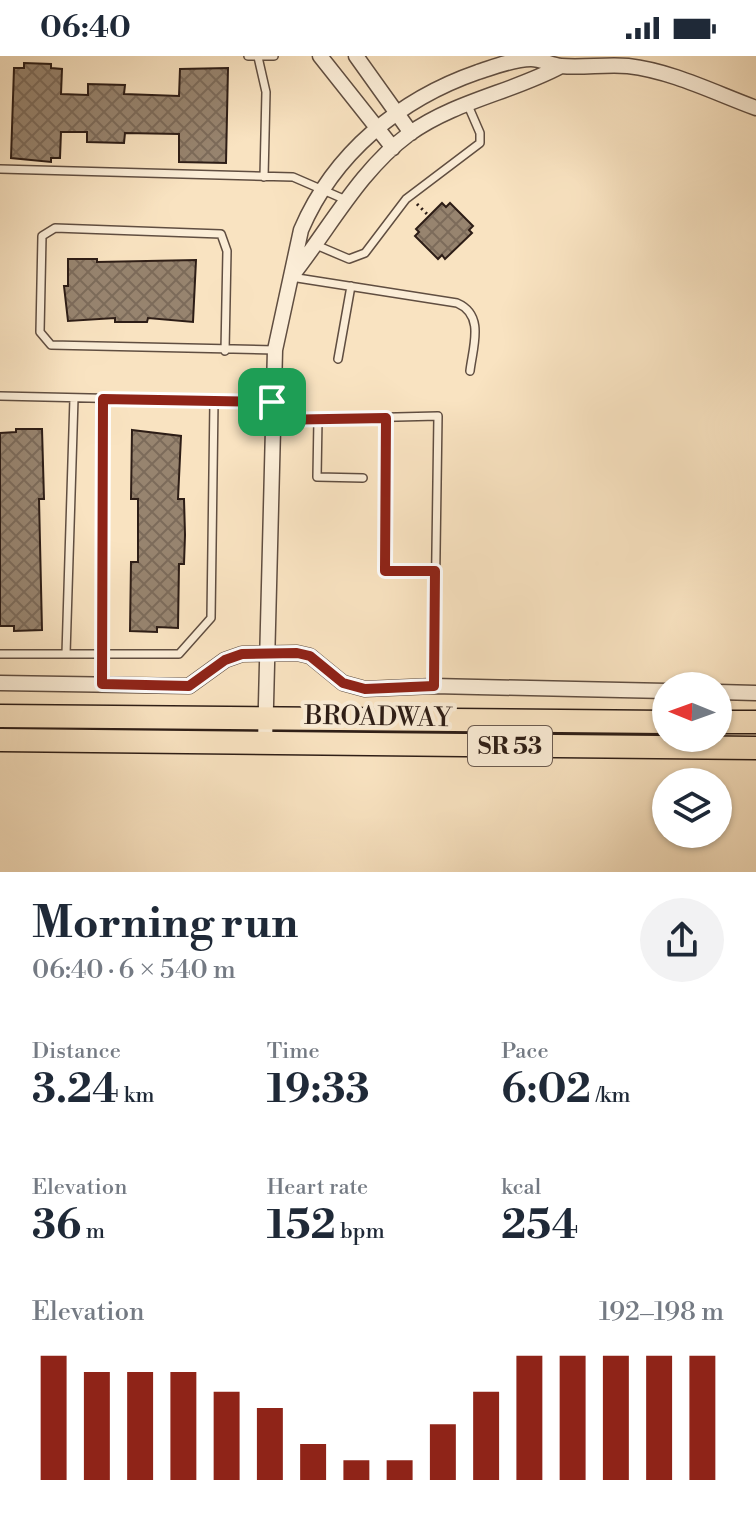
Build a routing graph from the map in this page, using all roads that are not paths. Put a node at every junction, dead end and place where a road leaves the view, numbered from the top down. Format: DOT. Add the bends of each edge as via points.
graph roads {
  1 [pos="248,56"];
  2 [pos="274,56"];
  3 [pos="320,56"];
  4 [pos="356,56"];
  5 [pos="258,57"];
  6 [pos="504,60"];
  7 [pos="586,60"];
  8 [pos="561,66"];
  9 [pos="467,103"];
  10 [pos="756,108"];
  11 [pos="396,111"];
  12 [pos="377,127"];
  13 [pos="411,133"];
  14 [pos="393,148"];
  15 [pos="0,169"];
  16 [pos="264,177"];
  17 [pos="323,190"];
  18 [pos="346,200"];
  19 [pos="316,245"];
  20 [pos="291,277"];
  21 [pos="351,286"];
  22 [pos="275,350"];
  23 [pos="225,351"];
  24 [pos="338,359"];
  25 [pos="470,371"];
  26 [pos="0,396"];
  27 [pos="74,398"];
  28 [pos="103,399"];
  29 [pos="214,401"];
  30 [pos="272,402"];
  31 [pos="386,418"];
  32 [pos="318,419"];
  33 [pos="272,420"];
  34 [pos="363,478"];
  35 [pos="435,571"];
  36 [pos="267,653"];
  37 [pos="0,654"];
  38 [pos="66,654"];
  39 [pos="101,655"];
  40 [pos="0,683"];
  41 [pos="102,684"];
  42 [pos="434,686"];
  43 [pos="652,691"];
  44 [pos="732,692"];
  45 [pos="756,693"];
  46 [pos="0,716"];
  47 [pos="266,718"];
  48 [pos="652,722"];
  49 [pos="732,722"];
  50 [pos="756,722"];
  51 [pos="0,740"];
  52 [pos="265,743"];
  53 [pos="756,748"];
  1 -- 5 [label="lane"];
  2 -- 5 [label="lane"];
  3 -- 12 [label="street"];
  4 -- 11 [label="street"];
  5 -- 16 [label="lane" via="266,92"];
  6 -- 8 [label="street"];
  6 -- 11 [label="street"];
  7 -- 8 [label="street"];
  7 -- 10 [label="street" via="661,73"];
  8 -- 9 [label="street"];
  9 -- 13 [label="street"];
  9 -- 19 [label="lane" via="480,143 409,196 358,259"];
  11 -- 12 [label="street"];
  11 -- 13 [label="street"];
  12 -- 14 [label="street"];
  12 -- 17 [label="street"];
  13 -- 14 [label="street"];
  14 -- 18 [label="street"];
  15 -- 16 [label="lane"];
  16 -- 17 [label="lane" via="293,177"];
  17 -- 18 [label="lane"];
  17 -- 20 [label="street" via="301,230"];
  18 -- 19 [label="street"];
  19 -- 20 [label="street"];
  20 -- 21 [label="lane"];
  20 -- 22 [label="street"];
  21 -- 24 [label="lane"];
  21 -- 25 [label="lane" via="467,307 475,322"];
  22 -- 23 [label="lane"];
  22 -- 30 [label="street"];
  23 -- 23 [label="lane" via="51,345 40,332 42,236 55,228 221,234 227,251"];
  26 -- 27 [label="lane"];
  27 -- 28 [label="lane"];
  27 -- 38 [label="lane"];
  28 -- 29 [label="lane"];
  28 -- 39 [label="lane"];
  29 -- 30 [label="lane"];
  29 -- 39 [label="lane" via="211,618 179,654"];
  30 -- 33 [label="street"];
  31 -- 32 [label="lane"];
  31 -- 35 [label="lane" via="385,571"];
  31 -- 35 [label="lane" via="438,416"];
  32 -- 33 [label="lane"];
  32 -- 34 [label="lane" via="317,477"];
  33 -- 36 [label="street"];
  35 -- 42 [label="lane"];
  36 -- 41 [label="street" via="225,660 189,686"];
  36 -- 42 [label="street" via="310,656 335,679 365,689"];
  36 -- 47 [label="street"];
  37 -- 38 [label="lane"];
  38 -- 39 [label="lane"];
  39 -- 41 [label="lane"];
  40 -- 41 [label="street"];
  42 -- 43 [label="street"];
  44 -- 45 [label="street"];
  46 -- 47 [label="main road, BROADWAY / SR 53"];
  47 -- 48 [label="main road, BROADWAY / SR 53"];
  47 -- 52 [label="street"];
  49 -- 50 [label="main road"];
  51 -- 52 [label="main road, BROADWAY / SR 53"];
  52 -- 53 [label="main road, BROADWAY / SR 53"];
}
